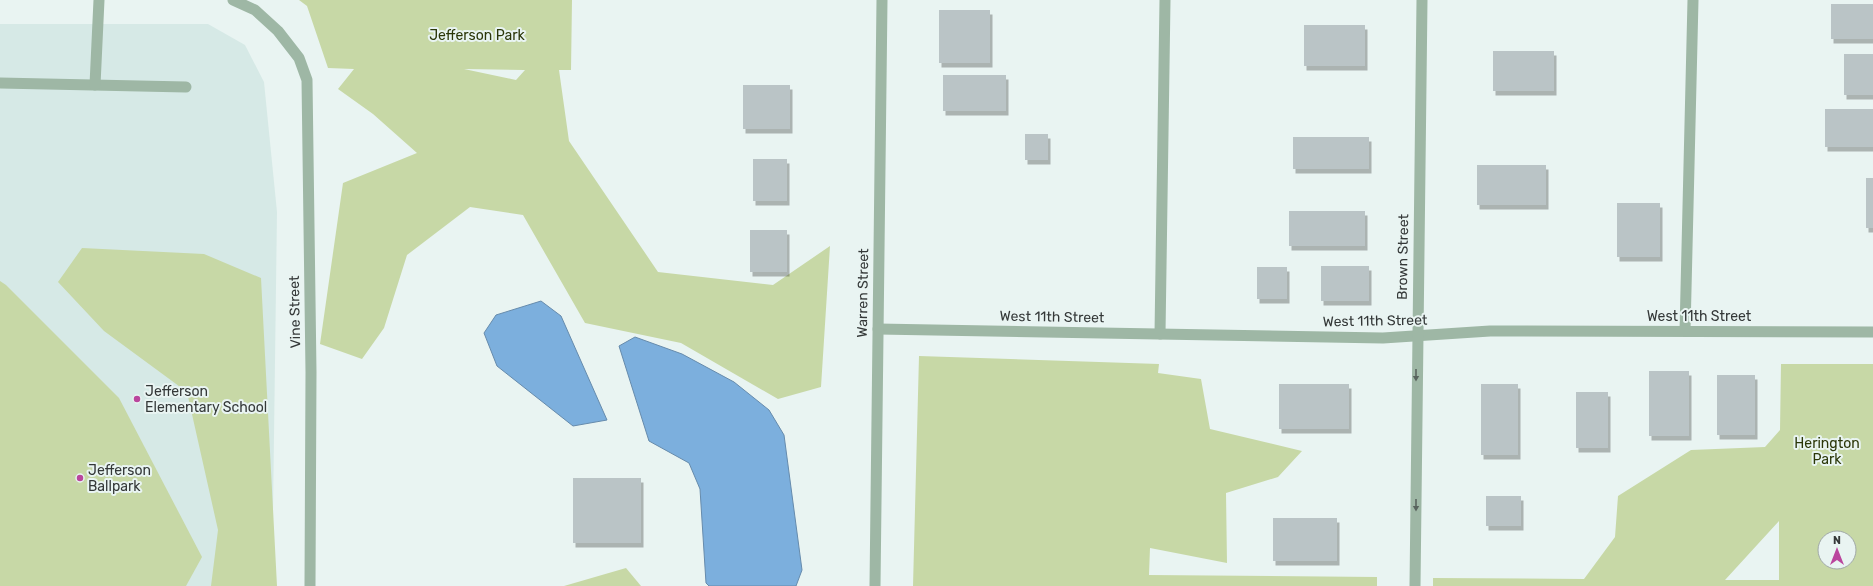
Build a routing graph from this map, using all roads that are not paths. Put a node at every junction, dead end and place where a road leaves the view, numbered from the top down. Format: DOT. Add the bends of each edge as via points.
graph roads {
  1 [pos="99,0"];
  2 [pos="233,0"];
  3 [pos="882,0"];
  4 [pos="1165,0"];
  5 [pos="1422,0"];
  6 [pos="1693,0"];
  7 [pos="0,83"];
  8 [pos="95,86"];
  9 [pos="186,87"];
  10 [pos="878,329"];
  11 [pos="1685,331"];
  12 [pos="1873,332"];
  13 [pos="1160,334"];
  14 [pos="1417,336"];
  15 [pos="310,586"];
  16 [pos="875,586"];
  17 [pos="1415,586"];
  1 -- 8 [label="street"];
  2 -- 15 [label="street, Vine Street" via="255,10 278,31 299,58 307,80 311,372"];
  3 -- 10 [label="street, Warren Street"];
  4 -- 13 [label="street"];
  5 -- 14 [label="street, Brown Street"];
  6 -- 11 [label="street"];
  7 -- 8 [label="street"];
  8 -- 9 [label="street"];
  10 -- 13 [label="street, West 11th Street"];
  10 -- 16 [label="street, Warren Street"];
  11 -- 12 [label="street, West 11th Street"];
  11 -- 14 [label="street, West 11th Street" via="1490,331"];
  13 -- 14 [label="street, West 11th Street" via="1383,338"];
  14 -- 17 [label="street, Brown Street, one-way"];
}
